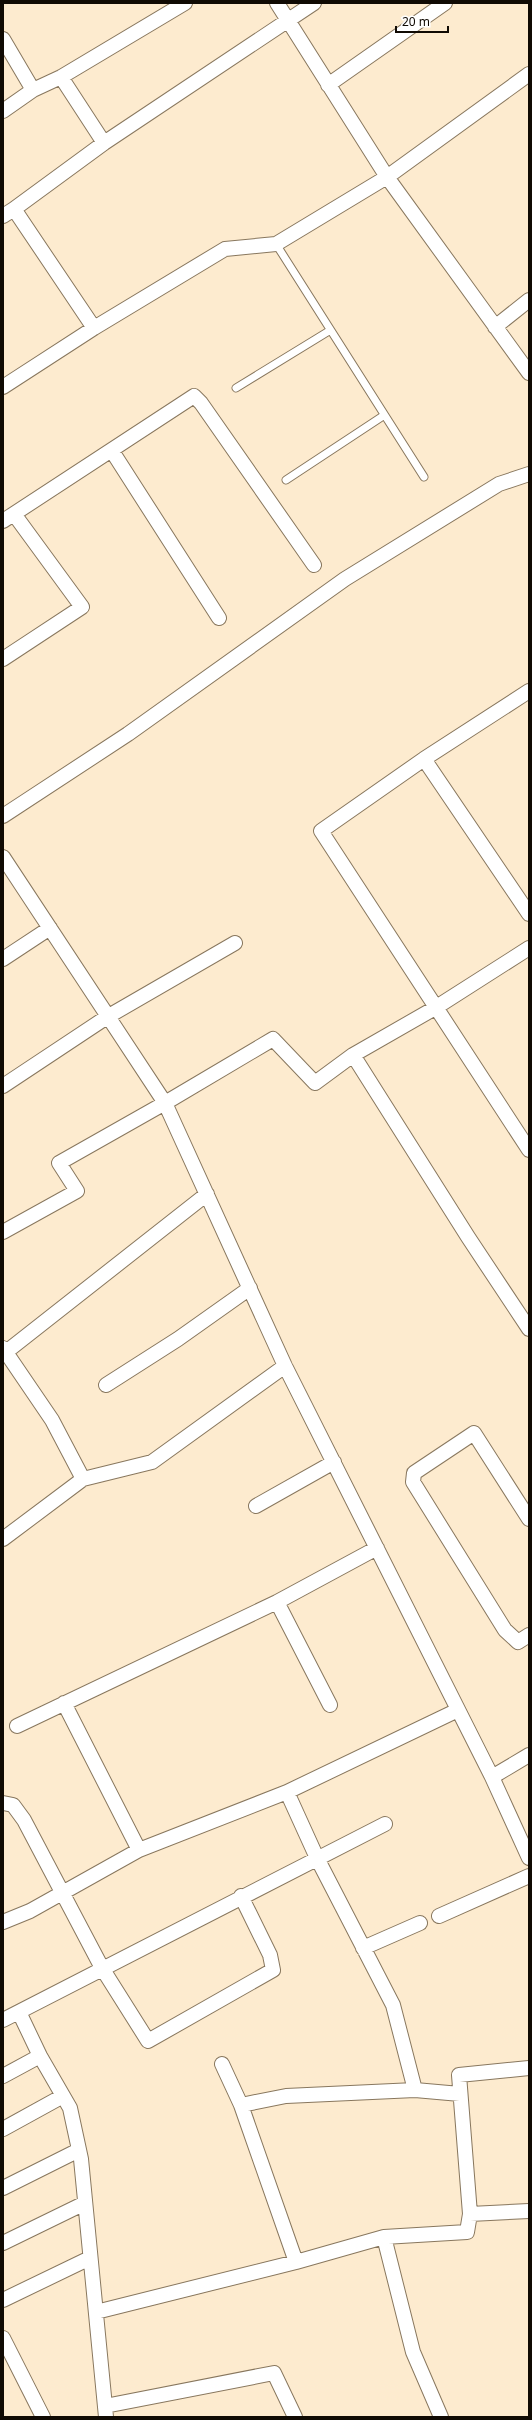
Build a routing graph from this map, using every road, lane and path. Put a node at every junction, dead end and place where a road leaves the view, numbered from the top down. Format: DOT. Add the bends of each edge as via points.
graph roads {
  1 [pos="185,3"];
  2 [pos="277,3"];
  3 [pos="314,3"];
  4 [pos="445,3"];
  5 [pos="288,20"];
  6 [pos="3,39"];
  7 [pos="529,74"];
  8 [pos="61,77"];
  9 [pos="328,85"];
  10 [pos="33,90"];
  11 [pos="3,111"];
  12 [pos="104,143"];
  13 [pos="387,177"];
  14 [pos="9,213"];
  15 [pos="276,244"];
  16 [pos="529,300"];
  17 [pos="494,327"];
  18 [pos="94,328"];
  19 [pos="329,331"];
  20 [pos="529,373"];
  21 [pos="3,387"];
  22 [pos="236,388"];
  23 [pos="383,416"];
  24 [pos="112,452"];
  25 [pos="529,474"];
  26 [pos="424,477"];
  27 [pos="286,480"];
  28 [pos="8,517"];
  29 [pos="314,565"];
  30 [pos="219,618"];
  31 [pos="3,659"];
  32 [pos="529,691"];
  33 [pos="424,759"];
  34 [pos="3,816"];
  35 [pos="3,856"];
  36 [pos="529,914"];
  37 [pos="50,928"];
  38 [pos="235,942"];
  39 [pos="529,948"];
  40 [pos="3,959"];
  41 [pos="435,1008"];
  42 [pos="108,1016"];
  43 [pos="353,1055"];
  44 [pos="3,1086"];
  45 [pos="165,1103"];
  46 [pos="529,1150"];
  47 [pos="207,1194"];
  48 [pos="3,1232"];
  49 [pos="250,1288"];
  50 [pos="528,1323"];
  51 [pos="4,1350"];
  52 [pos="285,1366"];
  53 [pos="106,1385"];
  54 [pos="334,1462"];
  55 [pos="83,1479"];
  56 [pos="256,1506"];
  57 [pos="529,1519"];
  58 [pos="3,1539"];
  59 [pos="377,1548"];
  60 [pos="277,1602"];
  61 [pos="529,1635"];
  62 [pos="64,1703"];
  63 [pos="330,1705"];
  64 [pos="458,1710"];
  65 [pos="17,1726"];
  66 [pos="529,1755"];
  67 [pos="492,1777"];
  68 [pos="287,1792"];
  69 [pos="3,1803"];
  70 [pos="385,1824"];
  71 [pos="140,1850"];
  72 [pos="317,1858"];
  73 [pos="529,1858"];
  74 [pos="529,1876"];
  75 [pos="64,1892"];
  76 [pos="241,1896"];
  77 [pos="439,1916"];
  78 [pos="3,1922"];
  79 [pos="420,1923"];
  80 [pos="363,1948"];
  81 [pos="102,1968"];
  82 [pos="19,2012"];
  83 [pos="3,2020"];
  84 [pos="40,2056"];
  85 [pos="222,2064"];
  86 [pos="529,2068"];
  87 [pos="3,2076"];
  88 [pos="415,2090"];
  89 [pos="460,2094"];
  90 [pos="63,2096"];
  91 [pos="241,2105"];
  92 [pos="3,2129"];
  93 [pos="79,2150"];
  94 [pos="3,2188"];
  95 [pos="85,2203"];
  96 [pos="529,2212"];
  97 [pos="470,2214"];
  98 [pos="384,2237"];
  99 [pos="3,2243"];
  100 [pos="90,2258"];
  101 [pos="296,2262"];
  102 [pos="3,2300"];
  103 [pos="96,2312"];
  104 [pos="3,2338"];
  105 [pos="106,2411"];
  106 [pos="43,2417"];
  107 [pos="295,2417"];
  108 [pos="441,2417"];
  1 -- 8 [label="street"];
  2 -- 5 [label="street"];
  3 -- 5 [label="street"];
  4 -- 9 [label="street"];
  5 -- 9 [label="street"];
  5 -- 12 [label="street"];
  6 -- 10 [label="street"];
  7 -- 13 [label="street"];
  8 -- 10 [label="street"];
  8 -- 12 [label="street"];
  9 -- 13 [label="street"];
  10 -- 11 [label="street"];
  12 -- 14 [label="street"];
  13 -- 15 [label="street"];
  13 -- 17 [label="street"];
  14 -- 18 [label="street"];
  15 -- 18 [label="street" via="225,249"];
  15 -- 19 [label="lane"];
  16 -- 17 [label="street"];
  17 -- 20 [label="street"];
  18 -- 21 [label="street"];
  19 -- 22 [label="lane"];
  19 -- 23 [label="lane"];
  23 -- 26 [label="lane"];
  23 -- 27 [label="lane"];
  24 -- 28 [label="street"];
  24 -- 29 [label="street" via="194,396"];
  24 -- 30 [label="street"];
  25 -- 34 [label="street" via="499,484 345,579 128,734"];
  28 -- 31 [label="street" via="82,607"];
  32 -- 33 [label="street"];
  33 -- 36 [label="street"];
  33 -- 41 [label="street" via="321,831"];
  35 -- 37 [label="street"];
  37 -- 40 [label="street"];
  37 -- 42 [label="street"];
  38 -- 42 [label="street"];
  39 -- 41 [label="street"];
  41 -- 43 [label="street"];
  41 -- 46 [label="street"];
  42 -- 44 [label="street"];
  42 -- 45 [label="street"];
  43 -- 45 [label="street" via="315,1083 273,1039"];
  43 -- 50 [label="street" via="468,1237"];
  45 -- 47 [label="street"];
  45 -- 48 [label="street" via="59,1163 77,1191"];
  47 -- 49 [label="street"];
  47 -- 51 [label="street"];
  49 -- 52 [label="street"];
  49 -- 53 [label="street" via="178,1339"];
  51 -- 55 [label="street" via="52,1420"];
  52 -- 54 [label="street"];
  52 -- 55 [label="street" via="152,1462"];
  54 -- 56 [label="street"];
  54 -- 59 [label="street"];
  55 -- 58 [label="street"];
  57 -- 61 [label="street" via="474,1433 414,1473 413,1482 505,1630 518,1642"];
  59 -- 60 [label="street"];
  59 -- 64 [label="street"];
  60 -- 62 [label="street"];
  60 -- 63 [label="street"];
  62 -- 65 [label="street"];
  62 -- 71 [label="street"];
  64 -- 67 [label="street"];
  64 -- 68 [label="street"];
  66 -- 67 [label="street"];
  67 -- 73 [label="street"];
  68 -- 71 [label="street"];
  68 -- 72 [label="street"];
  69 -- 75 [label="street" via="13,1805 24,1820"];
  70 -- 72 [label="street"];
  71 -- 75 [label="street"];
  72 -- 76 [label="street"];
  72 -- 80 [label="street"];
  74 -- 77 [label="street"];
  75 -- 78 [label="street" via="30,1911"];
  75 -- 81 [label="street"];
  76 -- 81 [label="street"];
  76 -- 81 [label="street" via="270,1955 273,1970 148,2041"];
  79 -- 80 [label="street"];
  80 -- 88 [label="street" via="393,2005"];
  81 -- 82 [label="street"];
  82 -- 83 [label="street"];
  82 -- 84 [label="street"];
  84 -- 87 [label="street"];
  84 -- 90 [label="street"];
  85 -- 91 [label="street"];
  86 -- 89 [label="street" via="459,2075"];
  88 -- 89 [label="street"];
  88 -- 91 [label="street" via="286,2096"];
  89 -- 97 [label="street"];
  90 -- 92 [label="street"];
  90 -- 93 [label="street" via="70,2108"];
  91 -- 101 [label="street"];
  93 -- 94 [label="street"];
  93 -- 95 [label="street"];
  95 -- 99 [label="street"];
  95 -- 100 [label="street"];
  96 -- 97 [label="street"];
  97 -- 98 [label="street" via="467,2232"];
  98 -- 101 [label="street"];
  98 -- 108 [label="street" via="413,2352"];
  100 -- 102 [label="street"];
  100 -- 103 [label="street"];
  101 -- 103 [label="street"];
  103 -- 105 [label="street"];
  104 -- 106 [label="street"];
  105 -- 107 [label="street" via="274,2373"];
}
